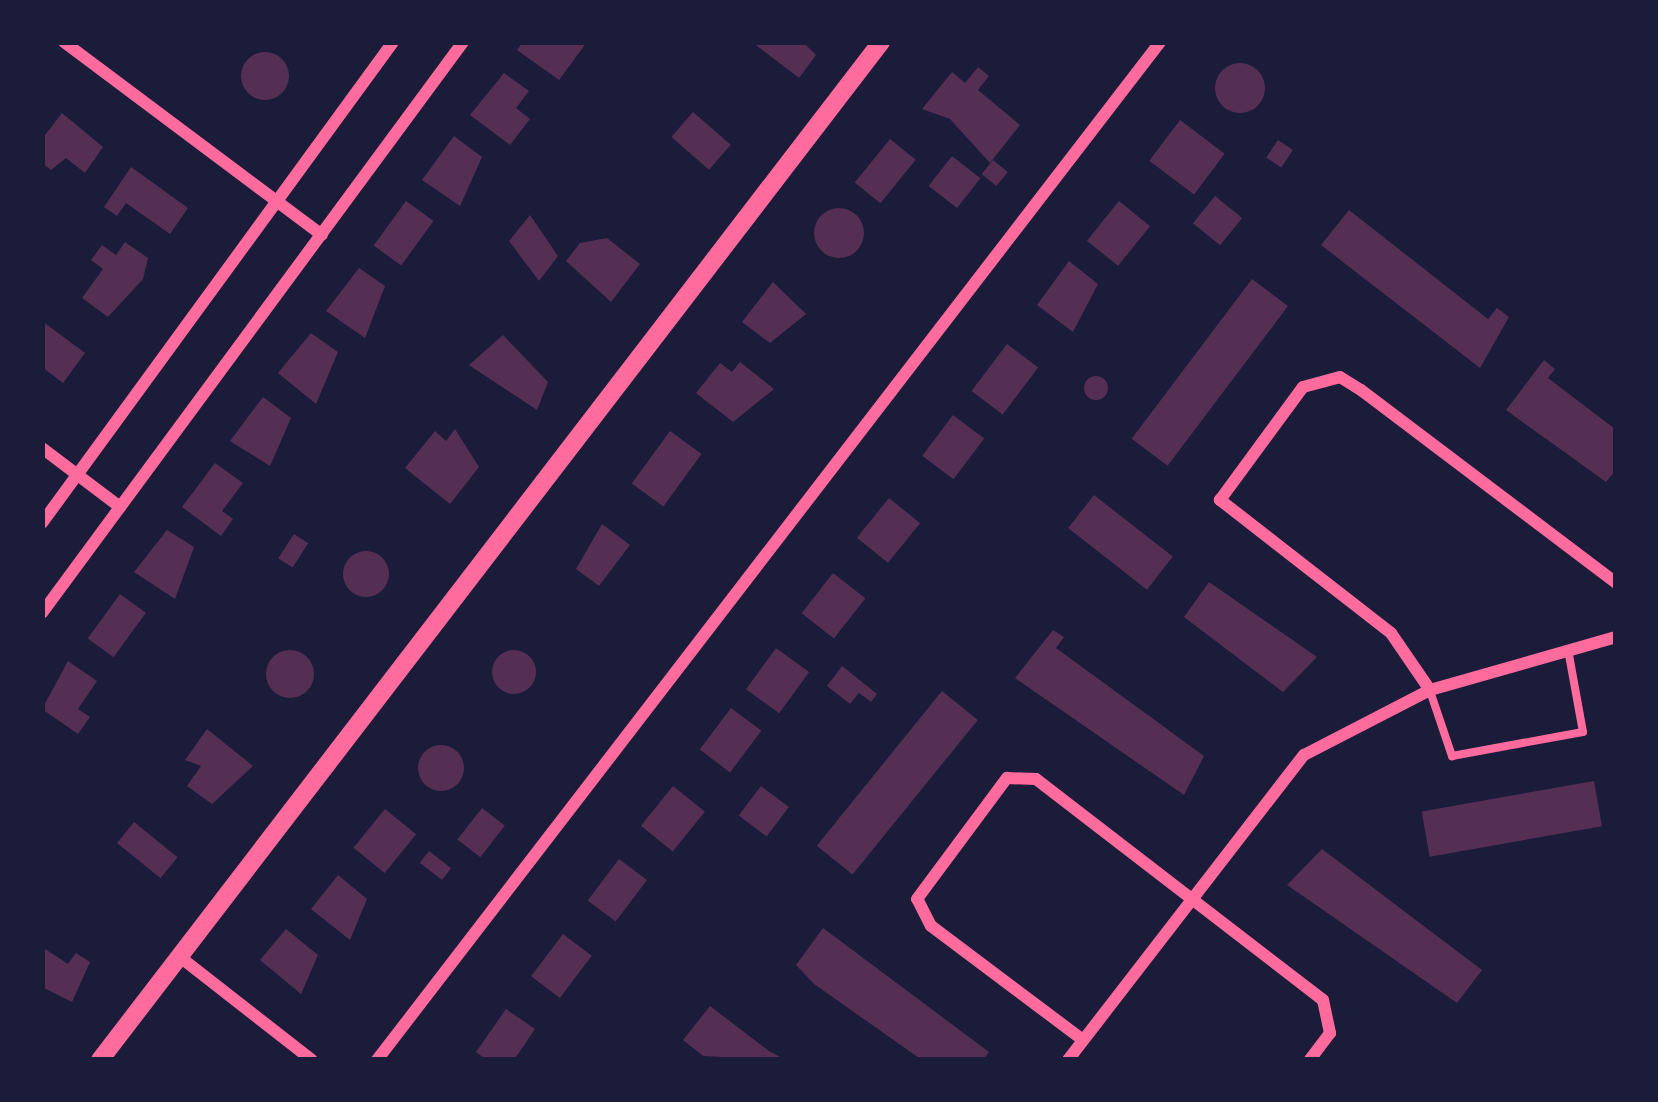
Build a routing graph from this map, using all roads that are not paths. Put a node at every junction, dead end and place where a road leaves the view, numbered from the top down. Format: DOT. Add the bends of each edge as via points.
graph roads {
  1 [pos="64,42"];
  2 [pos="393,42"];
  3 [pos="463,42"];
  4 [pos="881,42"];
  5 [pos="1160,42"];
  6 [pos="276,200"];
  7 [pos="322,235"];
  8 [pos="42,448"];
  9 [pos="77,475"];
  10 [pos="120,507"];
  11 [pos="42,524"];
  12 [pos="1616,583"];
  13 [pos="42,613"];
  14 [pos="1616,637"];
  15 [pos="1569,655"];
  16 [pos="1430,690"];
  17 [pos="1192,901"];
  18 [pos="180,958"];
  19 [pos="1083,1040"];
  20 [pos="100,1060"];
  21 [pos="312,1060"];
  22 [pos="377,1060"];
  23 [pos="1068,1060"];
  24 [pos="1310,1060"];
  1 -- 6 [label="street"];
  2 -- 6 [label="street"];
  3 -- 7 [label="street"];
  4 -- 18 [label="street"];
  5 -- 22 [label="street"];
  6 -- 7 [label="street"];
  6 -- 9 [label="street"];
  7 -- 10 [label="street"];
  8 -- 9 [label="street"];
  9 -- 10 [label="street"];
  9 -- 11 [label="street"];
  10 -- 13 [label="street"];
  12 -- 16 [label="street" via="1351,384 1323,376 1303,387 1220,500 1390,633"];
  14 -- 15 [label="street"];
  15 -- 16 [label="street"];
  15 -- 16 [label="lane" via="1583,732 1452,756"];
  16 -- 17 [label="street" via="1304,755"];
  17 -- 19 [label="street"];
  17 -- 19 [label="street" via="1036,779 1007,778 917,899 931,926"];
  17 -- 24 [label="street" via="1323,1000 1330,1033"];
  18 -- 20 [label="street"];
  18 -- 21 [label="street"];
  19 -- 23 [label="street"];
}
